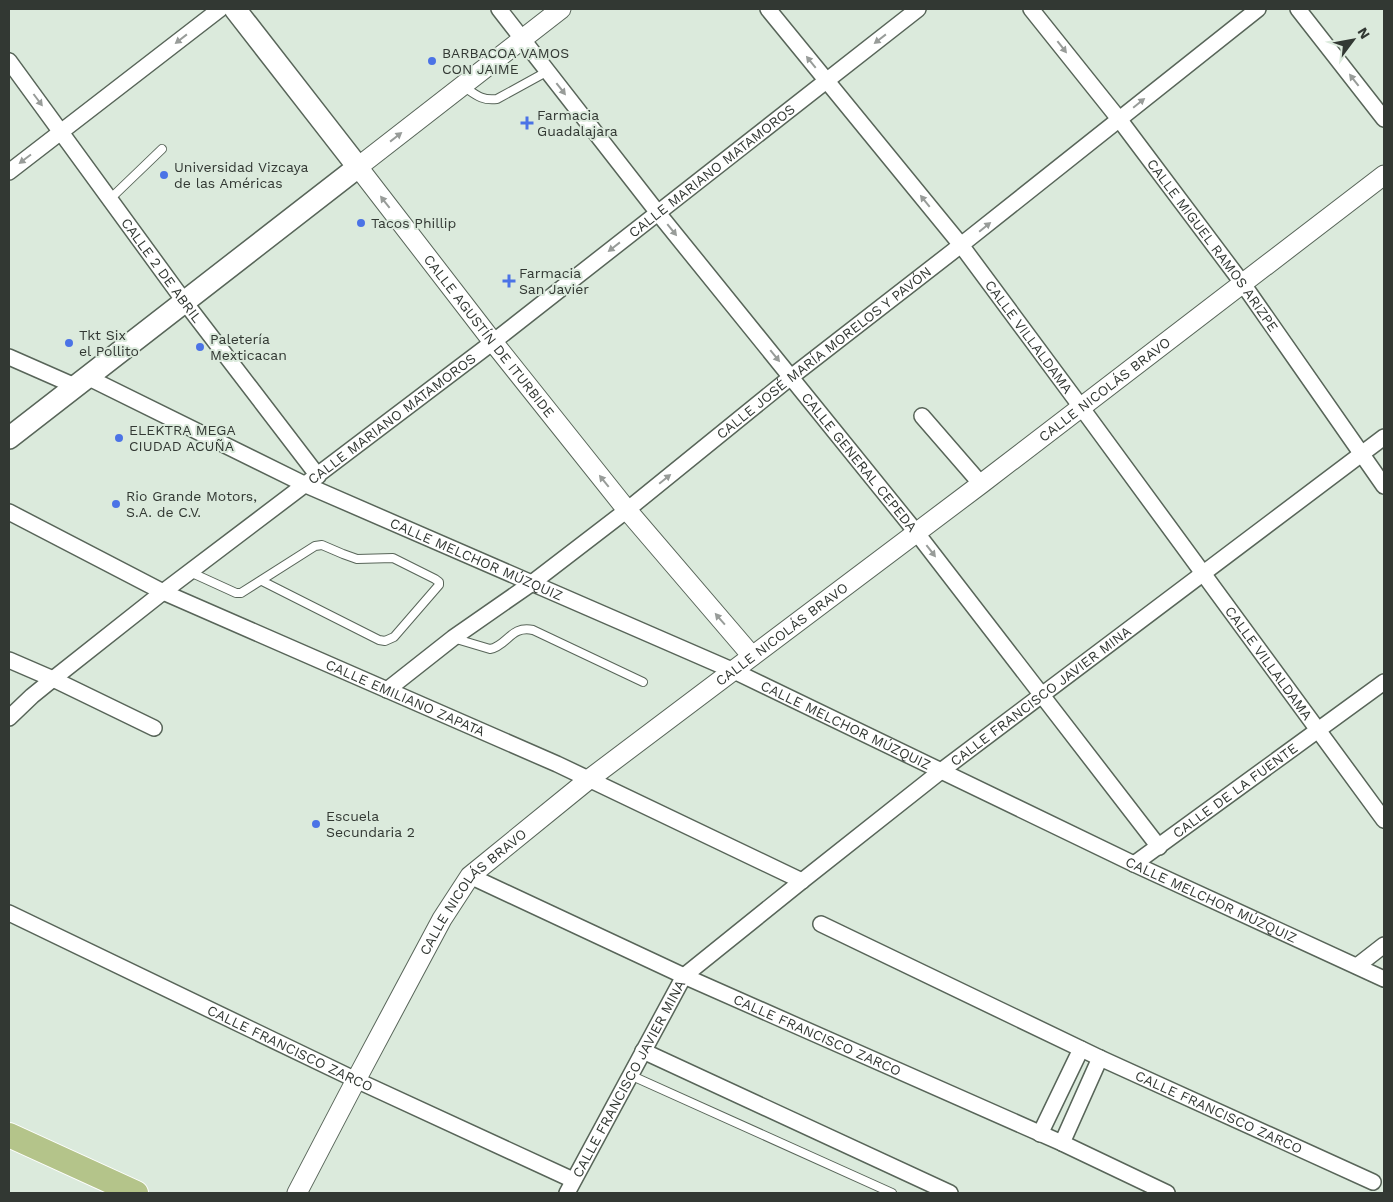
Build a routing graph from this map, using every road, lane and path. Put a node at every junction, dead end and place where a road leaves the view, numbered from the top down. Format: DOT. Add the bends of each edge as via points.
graph roads {
  1 [pos="220,9"];
  2 [pos="234,9"];
  3 [pos="499,9"];
  4 [pos="561,9"];
  5 [pos="768,9"];
  6 [pos="918,9"];
  7 [pos="1031,9"];
  8 [pos="1258,9"];
  9 [pos="1298,9"];
  10 [pos="522,39"];
  11 [pos="9,61"];
  12 [pos="548,72"];
  13 [pos="826,81"];
  14 [pos="463,85"];
  15 [pos="1119,119"];
  16 [pos="1384,119"];
  17 [pos="61,132"];
  18 [pos="162,149"];
  19 [pos="358,167"];
  20 [pos="9,172"];
  21 [pos="1384,175"];
  22 [pos="110,199"];
  23 [pos="658,213"];
  24 [pos="961,245"];
  25 [pos="1244,284"];
  26 [pos="184,301"];
  27 [pos="493,342"];
  28 [pos="9,357"];
  29 [pos="791,376"];
  30 [pos="81,382"];
  31 [pos="1082,407"];
  32 [pos="922,416"];
  33 [pos="1384,437"];
  34 [pos="9,438"];
  35 [pos="1362,454"];
  36 [pos="312,480"];
  37 [pos="981,484"];
  38 [pos="1384,486"];
  39 [pos="627,510"];
  40 [pos="9,512"];
  41 [pos="916,532"];
  42 [pos="190,572"];
  43 [pos="1203,574"];
  44 [pos="262,581"];
  45 [pos="532,583"];
  46 [pos="163,592"];
  47 [pos="453,638"];
  48 [pos="752,656"];
  49 [pos="9,660"];
  50 [pos="734,671"];
  51 [pos="53,679"];
  52 [pos="643,682"];
  53 [pos="1384,682"];
  54 [pos="387,690"];
  55 [pos="1042,695"];
  56 [pos="9,718"];
  57 [pos="154,728"];
  58 [pos="1318,730"];
  59 [pos="941,771"];
  60 [pos="588,780"];
  61 [pos="1384,820"];
  62 [pos="1159,847"];
  63 [pos="1134,864"];
  64 [pos="470,876"];
  65 [pos="802,880"];
  66 [pos="9,913"];
  67 [pos="821,924"];
  68 [pos="1384,945"];
  69 [pos="1357,966"];
  70 [pos="684,976"];
  71 [pos="1384,979"];
  72 [pos="1081,1049"];
  73 [pos="643,1051"];
  74 [pos="1100,1058"];
  75 [pos="630,1075"];
  76 [pos="356,1080"];
  77 [pos="1040,1134"];
  78 [pos="9,1135"];
  79 [pos="1062,1143"];
  80 [pos="1373,1182"];
  81 [pos="570,1187"];
  82 [pos="136,1193"];
  83 [pos="298,1193"];
  84 [pos="892,1193"];
  85 [pos="950,1193"];
  86 [pos="1166,1193"];
  1 -- 17 [label="street, one-way"];
  2 -- 19 [label="main road, CALLE AGUSTÍN DE ITURBIDE"];
  3 -- 10 [label="street, CALLE GENERAL CEPEDA"];
  4 -- 10 [label="street"];
  13 -- 5 [label="street, CALLE VILLALDAMA, one-way"];
  6 -- 13 [label="street, CALLE MARIANO MATAMOROS, one-way"];
  7 -- 15 [label="street, CALLE MIGUEL RAMOS ARIZPE, one-way"];
  15 -- 8 [label="street, CALLE JOSÉ MARÍA MORELOS Y PAVÓN, one-way"];
  16 -- 9 [label="street, one-way"];
  10 -- 12 [label="street, CALLE GENERAL CEPEDA"];
  10 -- 14 [label="street"];
  11 -- 17 [label="street, CALLE 2 DE ABRIL, one-way"];
  12 -- 14 [label="lane" via="497,99 482,99"];
  12 -- 23 [label="street, CALLE GENERAL CEPEDA, one-way"];
  13 -- 23 [label="street, CALLE MARIANO MATAMOROS"];
  24 -- 13 [label="street, CALLE VILLALDAMA, one-way"];
  19 -- 14 [label="street, one-way"];
  24 -- 15 [label="street, CALLE JOSÉ MARÍA MORELOS Y PAVÓN, one-way"];
  15 -- 25 [label="street, CALLE MIGUEL RAMOS ARIZPE"];
  17 -- 20 [label="street, one-way"];
  17 -- 22 [label="street, CALLE 2 DE ABRIL"];
  18 -- 22 [label="lane"];
  19 -- 26 [label="main road"];
  27 -- 19 [label="street, CALLE AGUSTÍN DE ITURBIDE, one-way"];
  21 -- 25 [label="street, CALLE NICOLÁS BRAVO"];
  22 -- 26 [label="street, CALLE 2 DE ABRIL"];
  23 -- 27 [label="street, CALLE MARIANO MATAMOROS, one-way"];
  23 -- 29 [label="street, CALLE GENERAL CEPEDA, one-way"];
  24 -- 29 [label="street, CALLE JOSÉ MARÍA MORELOS Y PAVÓN"];
  24 -- 31 [label="street, CALLE VILLALDAMA"];
  25 -- 31 [label="street, CALLE NICOLÁS BRAVO"];
  25 -- 35 [label="street, CALLE MIGUEL RAMOS ARIZPE"];
  26 -- 30 [label="main road"];
  26 -- 36 [label="street, CALLE 2 DE ABRIL"];
  27 -- 36 [label="street, CALLE MARIANO MATAMOROS"];
  39 -- 27 [label="street, CALLE AGUSTÍN DE ITURBIDE, one-way"];
  28 -- 30 [label="street, CALLE MELCHOR MÚZQUIZ"];
  39 -- 29 [label="street, CALLE JOSÉ MARÍA MORELOS Y PAVÓN, one-way"];
  29 -- 41 [label="street, CALLE GENERAL CEPEDA"];
  30 -- 34 [label="main road"];
  30 -- 36 [label="street, CALLE MELCHOR MÚZQUIZ"];
  31 -- 37 [label="street, CALLE NICOLÁS BRAVO"];
  31 -- 43 [label="street, CALLE VILLALDAMA"];
  32 -- 37 [label="street"];
  33 -- 35 [label="street, CALLE FRANCISCO JAVIER MINA"];
  35 -- 38 [label="street, CALLE MIGUEL RAMOS ARIZPE"];
  35 -- 43 [label="street, CALLE FRANCISCO JAVIER MINA"];
  36 -- 42 [label="street, CALLE MARIANO MATAMOROS"];
  36 -- 45 [label="street, CALLE MELCHOR MÚZQUIZ"];
  37 -- 41 [label="street, CALLE NICOLÁS BRAVO"];
  39 -- 45 [label="street, CALLE JOSÉ MARÍA MORELOS Y PAVÓN"];
  48 -- 39 [label="street, CALLE AGUSTÍN DE ITURBIDE, one-way"];
  40 -- 46 [label="street, CALLE EMILIANO ZAPATA"];
  41 -- 48 [label="street, CALLE NICOLÁS BRAVO"];
  41 -- 55 [label="street, CALLE GENERAL CEPEDA, one-way"];
  42 -- 44 [label="lane" via="236,593"];
  42 -- 46 [label="street, CALLE MARIANO MATAMOROS"];
  43 -- 55 [label="street, CALLE FRANCISCO JAVIER MINA"];
  43 -- 58 [label="street, CALLE VILLALDAMA"];
  44 -- 44 [label="lane" via="385,641 394,637 439,586 435,578 393,558 357,559 320,544"];
  45 -- 47 [label="street, CALLE JOSÉ MARÍA MORELOS Y PAVÓN"];
  45 -- 50 [label="street, CALLE MELCHOR MÚZQUIZ"];
  46 -- 51 [label="street, CALLE MARIANO MATAMOROS"];
  46 -- 54 [label="street, CALLE EMILIANO ZAPATA"];
  47 -- 52 [label="lane" via="490,649 520,629 533,630"];
  47 -- 54 [label="street, CALLE JOSÉ MARÍA MORELOS Y PAVÓN"];
  48 -- 50 [label="street, CALLE NICOLÁS BRAVO"];
  49 -- 51 [label="street"];
  50 -- 59 [label="street, CALLE MELCHOR MÚZQUIZ"];
  50 -- 60 [label="street, CALLE NICOLÁS BRAVO"];
  51 -- 56 [label="street, CALLE MARIANO MATAMOROS"];
  51 -- 57 [label="street"];
  53 -- 58 [label="street, CALLE DE LA FUENTE"];
  54 -- 60 [label="street, CALLE EMILIANO ZAPATA"];
  55 -- 59 [label="street, CALLE FRANCISCO JAVIER MINA"];
  55 -- 62 [label="street, CALLE GENERAL CEPEDA"];
  58 -- 61 [label="street, CALLE VILLALDAMA"];
  58 -- 62 [label="street, CALLE DE LA FUENTE"];
  59 -- 63 [label="street, CALLE MELCHOR MÚZQUIZ"];
  59 -- 65 [label="street, CALLE FRANCISCO JAVIER MINA"];
  60 -- 64 [label="street, CALLE NICOLÁS BRAVO"];
  60 -- 65 [label="street, CALLE EMILIANO ZAPATA"];
  62 -- 63 [label="street, CALLE DE LA FUENTE"];
  63 -- 69 [label="street, CALLE MELCHOR MÚZQUIZ"];
  64 -- 70 [label="street, CALLE FRANCISCO ZARCO"];
  64 -- 76 [label="street, CALLE NICOLÁS BRAVO" via="442,919"];
  65 -- 70 [label="street, CALLE FRANCISCO JAVIER MINA"];
  66 -- 76 [label="street, CALLE FRANCISCO ZARCO"];
  67 -- 72 [label="street, CALLE FRANCISCO ZARCO"];
  68 -- 69 [label="street"];
  69 -- 71 [label="street, CALLE MELCHOR MÚZQUIZ"];
  70 -- 73 [label="street, CALLE FRANCISCO JAVIER MINA"];
  70 -- 77 [label="street, CALLE FRANCISCO ZARCO"];
  72 -- 74 [label="street, CALLE FRANCISCO ZARCO"];
  72 -- 77 [label="street"];
  73 -- 75 [label="street, CALLE FRANCISCO JAVIER MINA"];
  73 -- 85 [label="street"];
  74 -- 79 [label="street"];
  74 -- 80 [label="street, CALLE FRANCISCO ZARCO"];
  75 -- 81 [label="street, CALLE FRANCISCO JAVIER MINA"];
  75 -- 84 [label="lane"];
  76 -- 81 [label="street, CALLE FRANCISCO ZARCO"];
  76 -- 83 [label="street, CALLE NICOLÁS BRAVO"];
  77 -- 79 [label="street, CALLE FRANCISCO ZARCO"];
  78 -- 82 [label="main road"];
  79 -- 86 [label="street, CALLE FRANCISCO ZARCO"];
}
